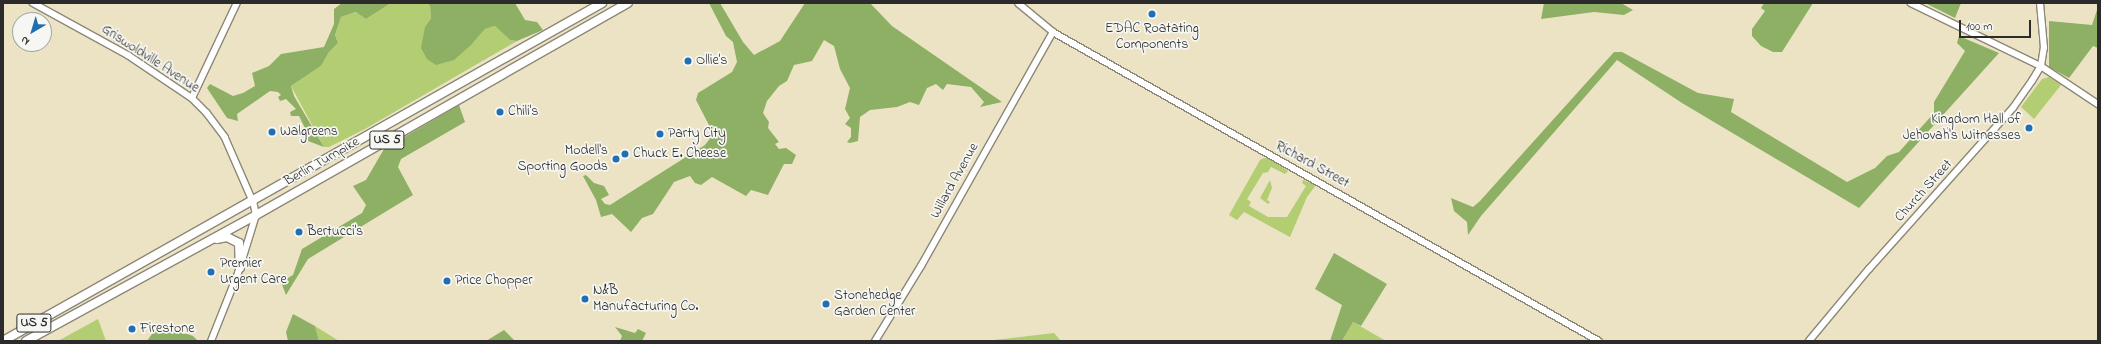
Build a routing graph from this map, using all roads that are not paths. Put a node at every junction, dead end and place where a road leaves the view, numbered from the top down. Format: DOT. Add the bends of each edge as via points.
graph roads {
  1 [pos="33,3"];
  2 [pos="237,3"];
  3 [pos="602,3"];
  4 [pos="628,3"];
  5 [pos="1018,3"];
  6 [pos="1911,3"];
  7 [pos="2040,3"];
  8 [pos="1053,32"];
  9 [pos="2041,66"];
  10 [pos="192,98"];
  11 [pos="2098,104"];
  12 [pos="252,201"];
  13 [pos="256,215"];
  14 [pos="205,243"];
  15 [pos="240,268"];
  16 [pos="64,306"];
  17 [pos="81,310"];
  18 [pos="3,341"];
  19 [pos="26,341"];
  20 [pos="211,341"];
  21 [pos="876,341"];
  22 [pos="1600,341"];
  23 [pos="1809,341"];
  1 -- 10 [label="street, Griswoldville Avenue" via="128,55"];
  2 -- 10 [label="street"];
  3 -- 12 [label="highway, Berlin Turnpike / US 5"];
  4 -- 13 [label="highway, Berlin Turnpike / US 5"];
  5 -- 8 [label="main road, Richard Street"];
  6 -- 9 [label="street"];
  7 -- 9 [label="street, Church Street" via="2044,48"];
  8 -- 21 [label="main road, Willard Avenue"];
  8 -- 22 [label="street, Richard Street"];
  9 -- 11 [label="street"];
  9 -- 23 [label="street, Church Street" via="2013,108 1869,269"];
  10 -- 12 [label="street, Griswoldville Avenue" via="207,112 225,137"];
  12 -- 13 [label="main road"];
  12 -- 16 [label="highway, Berlin Turnpike / US 5"];
  13 -- 14 [label="highway, Berlin Turnpike / US 5"];
  13 -- 15 [label="main road"];
  14 -- 15 [label="highway" via="224,237 236,240 241,247"];
  14 -- 17 [label="highway, Berlin Turnpike / US 5"];
  15 -- 20 [label="main road"];
  16 -- 17 [label="highway"];
  16 -- 18 [label="highway, Berlin Turnpike / US 5"];
  17 -- 19 [label="highway, Berlin Turnpike / US 5"];
}
